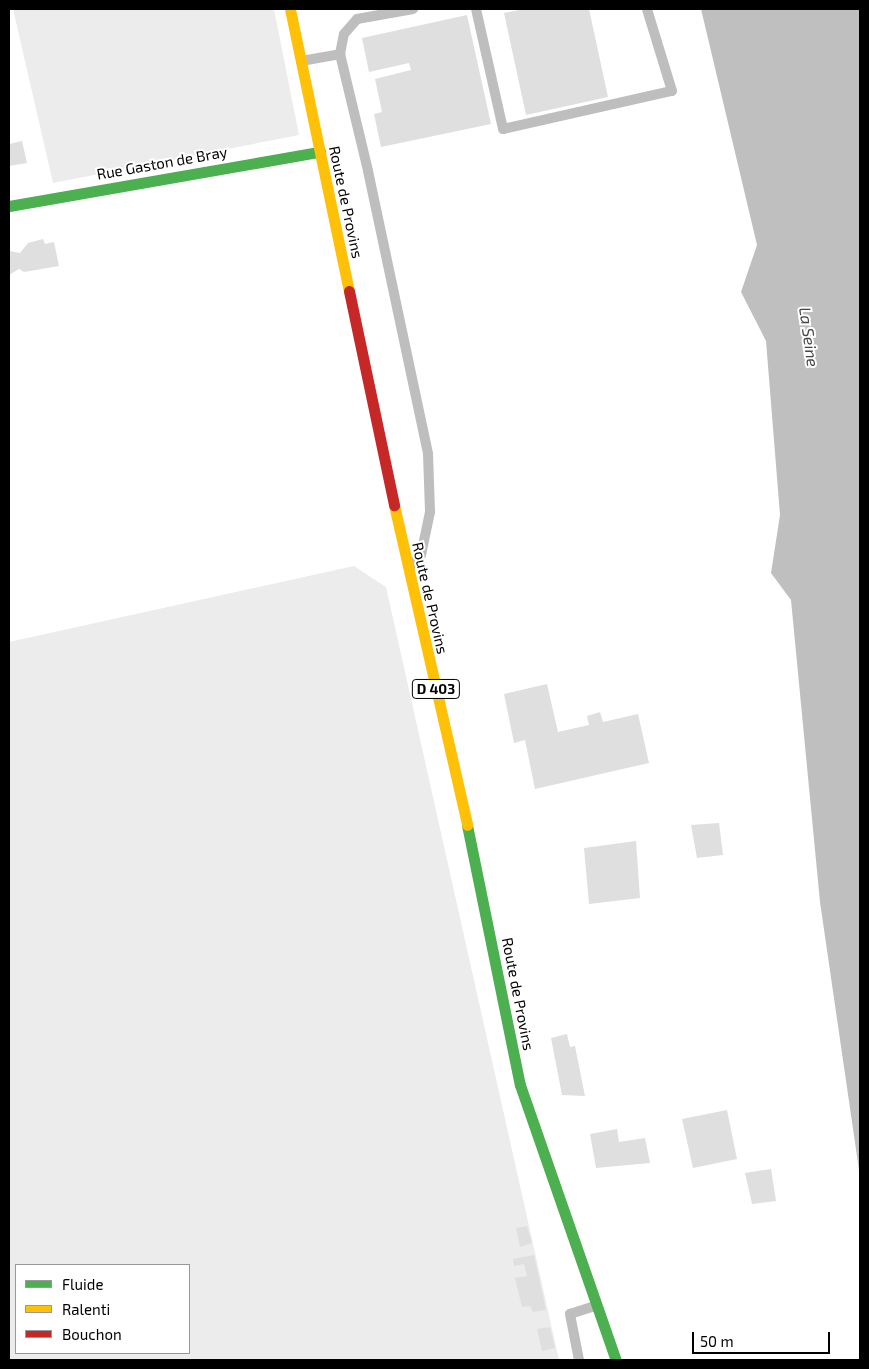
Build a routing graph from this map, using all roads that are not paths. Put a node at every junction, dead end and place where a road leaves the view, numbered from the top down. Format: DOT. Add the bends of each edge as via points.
graph roads {
  1 [pos="290,9"];
  2 [pos="413,9"];
  3 [pos="476,9"];
  4 [pos="647,9"];
  5 [pos="340,54"];
  6 [pos="301,61"];
  7 [pos="320,152"];
  8 [pos="9,206"];
  9 [pos="408,570"];
  10 [pos="596,1306"];
  11 [pos="579,1360"];
  12 [pos="616,1360"];
  1 -- 6 [label="main road, Route de Provins / D 403"];
  2 -- 5 [label="lane" via="357,19 344,34"];
  3 -- 4 [label="lane" via="503,129 672,91"];
  5 -- 6 [label="lane"];
  5 -- 9 [label="lane" via="428,454 430,512 421,555"];
  6 -- 7 [label="main road, Route de Provins / D 403"];
  7 -- 8 [label="main road, Rue Gaston de Bray"];
  7 -- 9 [label="main road, Route de Provins / D 403"];
  9 -- 10 [label="main road, Route de Provins / D 403" via="482,888 520,1085"];
  10 -- 11 [label="lane" via="570,1314"];
  10 -- 12 [label="main road, Route de Provins / D 403"];
}
